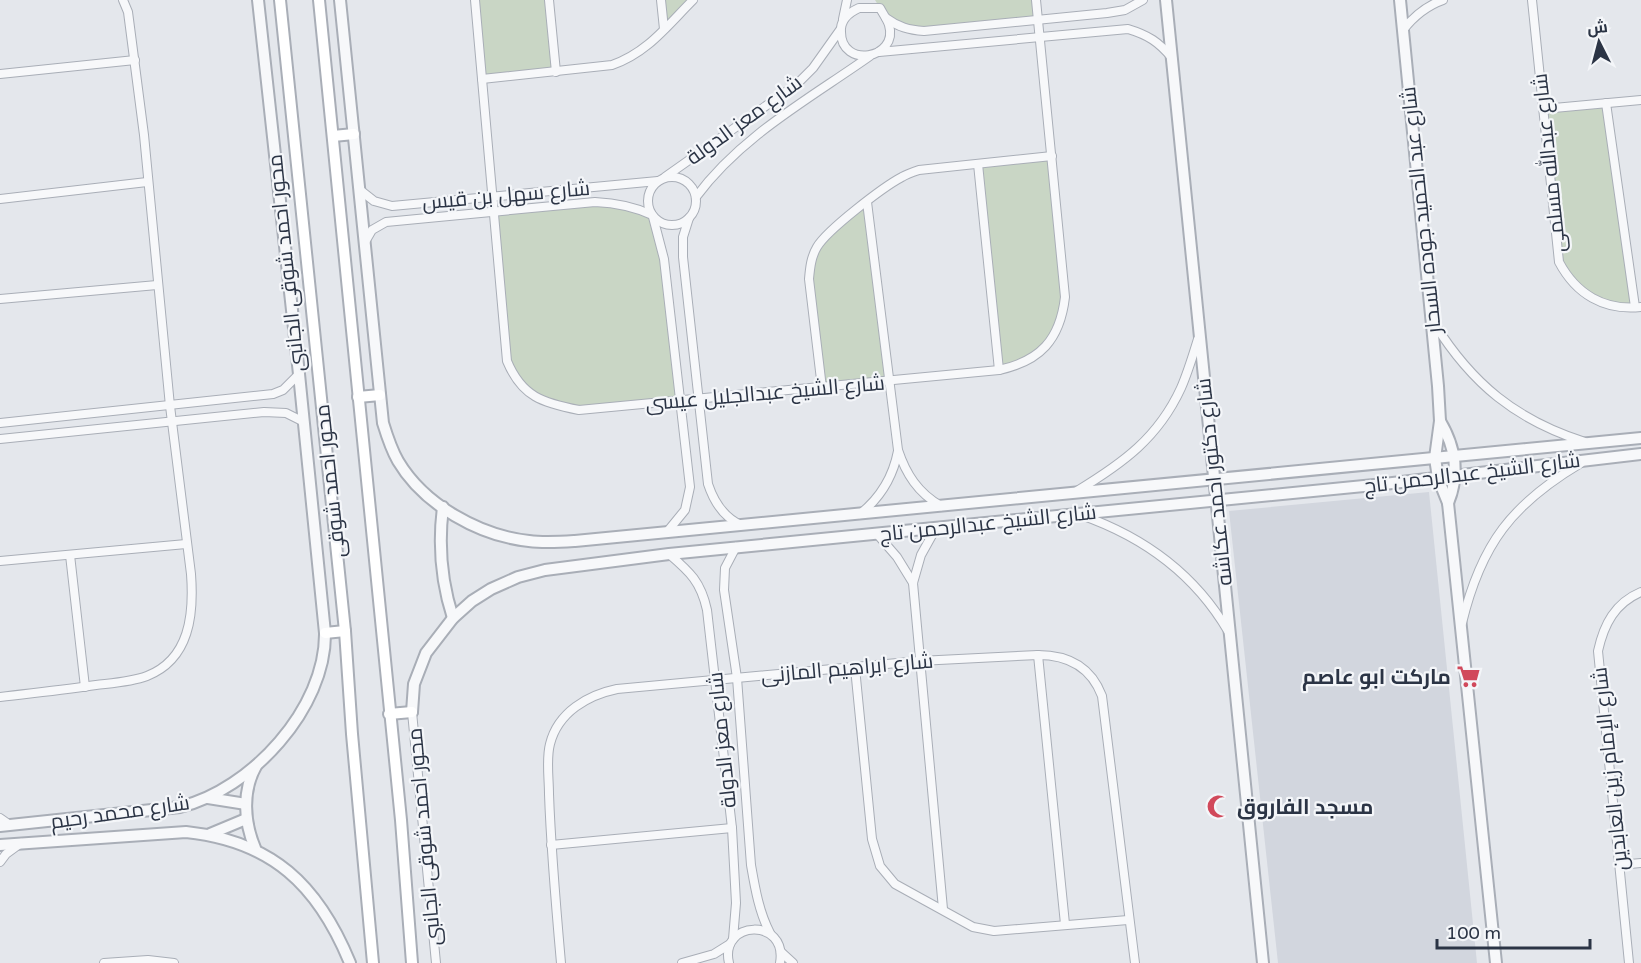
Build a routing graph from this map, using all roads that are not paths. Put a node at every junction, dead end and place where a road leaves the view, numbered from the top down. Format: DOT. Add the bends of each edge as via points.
graph roads {
  1 [pos="123,0"];
  2 [pos="258,0"];
  3 [pos="280,0"];
  4 [pos="319,0"];
  5 [pos="340,0"];
  6 [pos="475,0"];
  7 [pos="549,0"];
  8 [pos="661,0"];
  9 [pos="693,0"];
  10 [pos="847,0"];
  11 [pos="875,0"];
  12 [pos="1036,0"];
  13 [pos="1143,0"];
  14 [pos="1166,0"];
  15 [pos="1400,0"];
  16 [pos="1443,0"];
  17 [pos="1532,0"];
  18 [pos="880,9"];
  19 [pos="886,18"];
  20 [pos="843,20"];
  21 [pos="1038,20"];
  22 [pos="664,30"];
  23 [pos="840,30"];
  24 [pos="1403,30"];
  25 [pos="1040,36"];
  26 [pos="879,52"];
  27 [pos="870,56"];
  28 [pos="1172,59"];
  29 [pos="135,60"];
  30 [pos="556,72"];
  31 [pos="0,74"];
  32 [pos="482,80"];
  33 [pos="1641,100"];
  34 [pos="1606,103"];
  35 [pos="1543,109"];
  36 [pos="354,134"];
  37 [pos="333,136"];
  38 [pos="1052,156"];
  39 [pos="978,164"];
  40 [pos="662,179"];
  41 [pos="147,182"];
  42 [pos="359,189"];
  43 [pos="494,195"];
  44 [pos="696,197"];
  45 [pos="0,199"];
  46 [pos="867,202"];
  47 [pos="495,212"];
  48 [pos="653,216"];
  49 [pos="689,218"];
  50 [pos="364,243"];
  51 [pos="157,285"];
  52 [pos="0,299"];
  53 [pos="1638,307"];
  54 [pos="1432,320"];
  55 [pos="1200,335"];
  56 [pos="999,370"];
  57 [pos="299,374"];
  58 [pos="888,382"];
  59 [pos="822,388"];
  60 [pos="380,395"];
  61 [pos="358,397"];
  62 [pos="700,399"];
  63 [pos="682,400"];
  64 [pos="170,406"];
  65 [pos="1440,421"];
  66 [pos="172,422"];
  67 [pos="304,422"];
  68 [pos="0,423"];
  69 [pos="1641,438"];
  70 [pos="0,439"];
  71 [pos="1589,443"];
  72 [pos="898,450"];
  73 [pos="1641,454"];
  74 [pos="1454,456"];
  75 [pos="1435,458"];
  76 [pos="1587,460"];
  77 [pos="1456,476"];
  78 [pos="1438,478"];
  79 [pos="1214,480"];
  80 [pos="1073,493"];
  81 [pos="1216,501"];
  82 [pos="1448,503"];
  83 [pos="940,506"];
  84 [pos="443,507"];
  85 [pos="860,514"];
  86 [pos="1080,514"];
  87 [pos="742,525"];
  88 [pos="936,528"];
  89 [pos="667,532"];
  90 [pos="877,534"];
  91 [pos="186,544"];
  92 [pos="736,548"];
  93 [pos="669,554"];
  94 [pos="70,555"];
  95 [pos="0,561"];
  96 [pos="913,583"];
  97 [pos="1641,592"];
  98 [pos="453,618"];
  99 [pos="1462,624"];
  100 [pos="345,631"];
  101 [pos="325,633"];
  102 [pos="1231,636"];
  103 [pos="1038,655"];
  104 [pos="919,661"];
  105 [pos="855,668"];
  106 [pos="737,678"];
  107 [pos="716,680"];
  108 [pos="85,687"];
  109 [pos="0,697"];
  110 [pos="412,712"];
  111 [pos="389,714"];
  112 [pos="262,758"];
  113 [pos="208,798"];
  114 [pos="246,804"];
  115 [pos="0,818"];
  116 [pos="246,819"];
  117 [pos="5,826"];
  118 [pos="732,828"];
  119 [pos="210,834"];
  120 [pos="22,843"];
  121 [pos="0,845"];
  122 [pos="550,845"];
  123 [pos="255,848"];
  124 [pos="0,862"];
  125 [pos="1641,863"];
  126 [pos="1619,866"];
  127 [pos="943,909"];
  128 [pos="1128,920"];
  129 [pos="1065,924"];
  130 [pos="770,933"];
  131 [pos="732,942"];
  132 [pos="781,952"];
  133 [pos="104,963"];
  134 [pos="109,963"];
  135 [pos="174,963"];
  136 [pos="350,963"];
  137 [pos="374,963"];
  138 [pos="412,963"];
  139 [pos="436,963"];
  140 [pos="561,963"];
  141 [pos="682,963"];
  142 [pos="729,963"];
  143 [pos="780,963"];
  144 [pos="793,963"];
  145 [pos="1135,963"];
  146 [pos="1263,963"];
  147 [pos="1496,963"];
  148 [pos="1629,963"];
  1 -- 29 [label="street"];
  2 -- 57 [label="street, محور احمد شوقى الجانبى"];
  3 -- 100 [label="main road, محور احمد شوقى"];
  4 -- 37 [label="main road, محور احمد شوقى"];
  5 -- 36 [label="street"];
  6 -- 32 [label="street, شارع الشيخ عبدالجليل عيسى"];
  7 -- 30 [label="street"];
  8 -- 22 [label="street"];
  9 -- 22 [label="street"];
  10 -- 20 [label="street"];
  11 -- 18 [label="street"];
  12 -- 21 [label="street, شارع الشيخ عبدالجليل عيسى"];
  13 -- 21 [label="street" via="1125,10"];
  14 -- 28 [label="street, شارع دكتور احمد عكاشه"];
  15 -- 24 [label="street, شارع عبد الحميد جوده السحار"];
  16 -- 24 [label="street" via="1425,8"];
  17 -- 35 [label="street, شارع عبدالله مسلمى"];
  18 -- 19 [label="street"];
  18 -- 20 [label="street" via="859,8"];
  19 -- 21 [label="street" via="908,30 924,31"];
  19 -- 26 [label="street" via="889,37"];
  20 -- 23 [label="street"];
  21 -- 25 [label="street, شارع الشيخ عبدالجليل عيسى"];
  22 -- 30 [label="street" via="628,60"];
  23 -- 27 [label="street" via="845,47 852,53"];
  23 -- 40 [label="street, شارع معز الدولة" via="813,69 796,84"];
  24 -- 54 [label="street, شارع عبد الحميد جوده السحار"];
  25 -- 26 [label="street"];
  25 -- 28 [label="street" via="1128,29 1161,44"];
  25 -- 38 [label="street, شارع الشيخ عبدالجليل عيسى"];
  26 -- 27 [label="street"];
  27 -- 44 [label="street, شارع معز الدولة" via="746,142 710,177"];
  28 -- 55 [label="street, شارع دكتور احمد عكاشه"];
  29 -- 31 [label="street"];
  29 -- 41 [label="street"];
  30 -- 32 [label="street"];
  32 -- 43 [label="street, شارع الشيخ عبدالجليل عيسى"];
  33 -- 34 [label="street"];
  34 -- 35 [label="street"];
  34 -- 53 [label="street"];
  35 -- 53 [label="street, شارع عبدالله مسلمى" via="1559,262 1576,287 1589,297 1603,304"];
  36 -- 37 [label="main road"];
  36 -- 42 [label="street"];
  37 -- 61 [label="main road, محور احمد شوقى"];
  38 -- 39 [label="street"];
  38 -- 56 [label="street, شارع الشيخ عبدالجليل عيسى" via="1065,297 1063,315 1057,332 1040,352 1016,366"];
  39 -- 46 [label="street" via="919,170 903,176"];
  39 -- 56 [label="street"];
  40 -- 43 [label="street, شارع سهل بن قيس"];
  40 -- 44 [label="street" via="685,180"];
  40 -- 48 [label="street" via="647,196"];
  41 -- 45 [label="street"];
  41 -- 51 [label="street"];
  42 -- 43 [label="street, شارع سهل بن قيس" via="374,201 392,206"];
  42 -- 50 [label="street"];
  43 -- 47 [label="street, شارع الشيخ عبدالجليل عيسى"];
  44 -- 49 [label="street"];
  46 -- 58 [label="street"];
  46 -- 59 [label="street" via="825,236 810,263"];
  47 -- 48 [label="street, شارع سهل بن قيس" via="595,202 635,207"];
  47 -- 50 [label="street, شارع سهل بن قيس" via="386,222 372,230"];
  47 -- 63 [label="street, شارع الشيخ عبدالجليل عيسى" via="507,361 520,385 545,402 579,410"];
  48 -- 49 [label="street" via="671,225"];
  48 -- 63 [label="street" via="664,259"];
  49 -- 62 [label="street" via="683,237 683,257"];
  50 -- 60 [label="street"];
  51 -- 52 [label="street"];
  51 -- 64 [label="street"];
  54 -- 65 [label="street, شارع عبد الحميد جوده السحار"];
  54 -- 71 [label="street" via="1472,376 1498,399 1557,433"];
  55 -- 79 [label="street, شارع دكتور احمد عكاشه"];
  55 -- 80 [label="street" via="1182,386 1157,429 1122,463"];
  56 -- 58 [label="street, شارع الشيخ عبدالجليل عيسى"];
  57 -- 64 [label="street" via="273,394"];
  57 -- 67 [label="street, محور احمد شوقى الجانبى"];
  58 -- 59 [label="street, شارع الشيخ عبدالجليل عيسى"];
  58 -- 72 [label="street"];
  59 -- 62 [label="street, شارع الشيخ عبدالجليل عيسى"];
  60 -- 61 [label="main road"];
  60 -- 84 [label="street" via="383,423 399,462 411,479"];
  61 -- 111 [label="main road, محور احمد شوقى"];
  62 -- 63 [label="street, شارع الشيخ عبدالجليل عيسى"];
  62 -- 87 [label="street" via="708,484 724,513"];
  63 -- 89 [label="street" via="689,499"];
  64 -- 66 [label="street"];
  64 -- 68 [label="street"];
  65 -- 74 [label="street, شارع عبد الحميد جوده السحار"];
  65 -- 75 [label="street, شارع عبد الحميد جوده السحار"];
  66 -- 67 [label="street" via="276,411"];
  66 -- 70 [label="street"];
  66 -- 91 [label="street"];
  67 -- 101 [label="street, محور احمد شوقى الجانبى"];
  69 -- 71 [label="street, شارع الشيخ عبدالرحمن تاج"];
  71 -- 74 [label="street, شارع الشيخ عبدالرحمن تاج"];
  72 -- 83 [label="street" via="914,483"];
  72 -- 85 [label="street" via="885,486"];
  73 -- 76 [label="street, شارع الشيخ عبدالرحمن تاج"];
  74 -- 75 [label="street, شارع الشيخ عبدالرحمن تاج"];
  74 -- 77 [label="street, شارع عبد الحميد جوده السحار"];
  75 -- 78 [label="street, شارع عبد الحميد جوده السحار"];
  75 -- 79 [label="street, شارع الشيخ عبدالرحمن تاج"];
  76 -- 77 [label="street, شارع الشيخ عبدالرحمن تاج"];
  76 -- 99 [label="street" via="1528,500 1503,526 1470,589"];
  77 -- 78 [label="street, شارع الشيخ عبدالرحمن تاج"];
  77 -- 82 [label="street, شارع عبد الحميد جوده السحار"];
  78 -- 81 [label="street, شارع الشيخ عبدالرحمن تاج"];
  78 -- 82 [label="street, شارع عبد الحميد جوده السحار"];
  79 -- 80 [label="street, شارع الشيخ عبدالرحمن تاج"];
  79 -- 81 [label="street, شارع دكتور احمد عكاشه"];
  80 -- 83 [label="street, شارع الشيخ عبدالرحمن تاج"];
  81 -- 86 [label="street, شارع الشيخ عبدالرحمن تاج"];
  81 -- 102 [label="street, شارع دكتور احمد عكاشه"];
  82 -- 99 [label="street, شارع عبد الحميد جوده السحار"];
  83 -- 85 [label="street, شارع الشيخ عبدالرحمن تاج"];
  84 -- 89 [label="street, شارع الشيخ عبدالرحمن تاج" via="483,530 528,542"];
  84 -- 98 [label="street" via="440,563"];
  85 -- 87 [label="street, شارع الشيخ عبدالرحمن تاج"];
  86 -- 88 [label="street, شارع الشيخ عبدالرحمن تاج"];
  86 -- 102 [label="street" via="1136,538 1173,565 1205,598"];
  87 -- 89 [label="street, شارع الشيخ عبدالرحمن تاج"];
  88 -- 90 [label="street, شارع الشيخ عبدالرحمن تاج"];
  88 -- 96 [label="street" via="921,555"];
  89 -- 93 [label="street"];
  90 -- 92 [label="street, شارع الشيخ عبدالرحمن تاج"];
  90 -- 96 [label="street"];
  91 -- 94 [label="street"];
  91 -- 108 [label="street" via="193,602 186,634 173,657 147,676"];
  92 -- 93 [label="street, شارع الشيخ عبدالرحمن تاج"];
  92 -- 106 [label="street, شارع معز الدولة" via="725,568 724,590"];
  93 -- 98 [label="street, شارع الشيخ عبدالرحمن تاج" via="518,577 472,600"];
  93 -- 107 [label="street, شارع معز الدولة" via="695,579 704,596"];
  94 -- 95 [label="street"];
  94 -- 108 [label="street"];
  96 -- 104 [label="street"];
  97 -- 126 [label="street, شارع الإمام زين العابدين" via="1618,606 1608,619 1598,651"];
  98 -- 110 [label="street, شارع الشيخ عبدالرحمن تاج" via="426,653 414,684"];
  99 -- 147 [label="street, شارع عبد الحميد جوده السحار"];
  100 -- 101 [label="main road"];
  100 -- 137 [label="main road, محور احمد شوقى"];
  101 -- 112 [label="street, شارع محمد رحيم" via="320,672 308,701"];
  102 -- 146 [label="street, شارع دكتور احمد عكاشه"];
  103 -- 104 [label="street, شارع ابراهيم المازنى"];
  103 -- 128 [label="street, شارع ابراهيم المازنى" via="1077,663 1089,672 1102,696"];
  103 -- 129 [label="street"];
  104 -- 105 [label="street, شارع ابراهيم المازنى"];
  104 -- 127 [label="street"];
  105 -- 106 [label="street, شارع ابراهيم المازنى"];
  105 -- 127 [label="street" via="872,839 880,866 895,884"];
  106 -- 107 [label="street, شارع ابراهيم المازنى"];
  106 -- 130 [label="street, شارع معز الدولة" via="751,865"];
  107 -- 118 [label="street, شارع معز الدولة"];
  107 -- 122 [label="street, شارع ابراهيم المازنى" via="599,693 568,713 550,744"];
  108 -- 109 [label="street"];
  110 -- 111 [label="main road"];
  110 -- 139 [label="street, محور احمد شوقى الجانبى"];
  111 -- 138 [label="main road, محور احمد شوقى"];
  112 -- 113 [label="street, شارع محمد رحيم"];
  112 -- 114 [label="street" via="250,779"];
  113 -- 114 [label="street"];
  113 -- 117 [label="street, شارع محمد رحيم" via="180,807"];
  114 -- 116 [label="street"];
  115 -- 117 [label="street"];
  116 -- 119 [label="street"];
  116 -- 123 [label="street"];
  118 -- 122 [label="street"];
  118 -- 131 [label="street, شارع معز الدولة" via="736,903"];
  119 -- 120 [label="street, شارع محمد رحيم" via="163,833"];
  119 -- 123 [label="street, شارع محمد رحيم"];
  120 -- 121 [label="street, شارع محمد رحيم"];
  120 -- 124 [label="street"];
  122 -- 140 [label="street, شارع ابراهيم المازنى"];
  123 -- 136 [label="street, شارع محمد رحيم" via="293,874 312,896"];
  125 -- 126 [label="street"];
  126 -- 148 [label="street, شارع الإمام زين العابدين"];
  127 -- 129 [label="street" via="983,930"];
  128 -- 129 [label="street"];
  128 -- 145 [label="street, شارع ابراهيم المازنى"];
  130 -- 131 [label="street" via="748,930"];
  130 -- 132 [label="street, شارع معز الدولة"];
  131 -- 141 [label="street" via="714,954"];
  131 -- 142 [label="street, شارع معز الدولة"];
  132 -- 143 [label="street"];
  132 -- 144 [label="street"];
  133 -- 134 [label="street"];
  134 -- 135 [label="street"];
}
